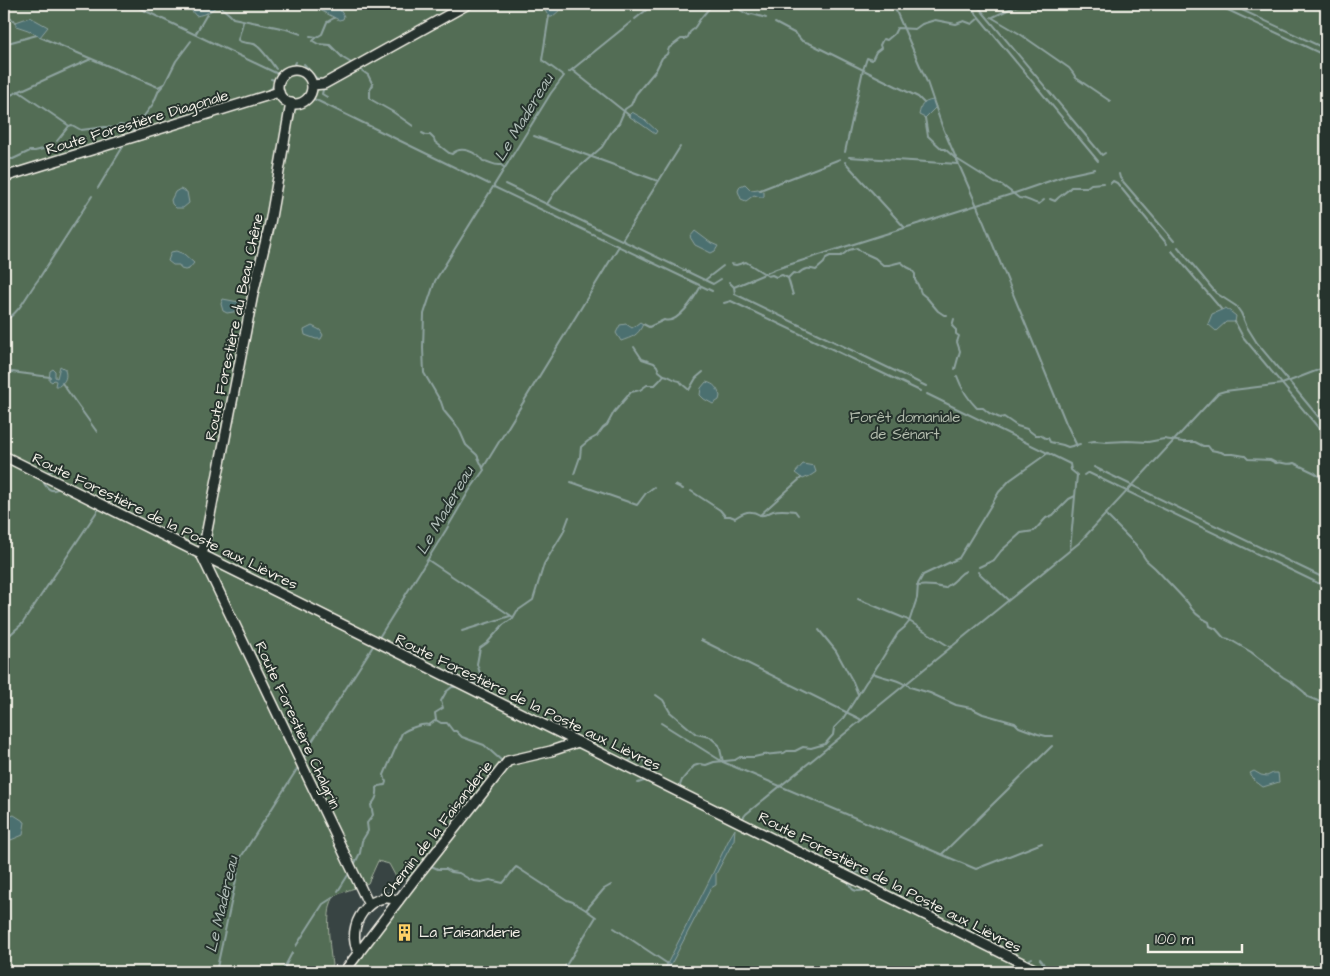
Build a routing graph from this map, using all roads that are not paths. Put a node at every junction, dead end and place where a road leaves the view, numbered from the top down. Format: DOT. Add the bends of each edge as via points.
graph roads {
  1 [pos="468,4"];
  2 [pos="312,85"];
  3 [pos="279,92"];
  4 [pos="291,103"];
  5 [pos="4,177"];
  6 [pos="4,456"];
  7 [pos="202,556"];
  8 [pos="578,742"];
  9 [pos="398,901"];
  10 [pos="369,906"];
  11 [pos="359,953"];
  12 [pos="344,972"];
  13 [pos="1040,972"];
  1 -- 2 [label="street" via="324,84"];
  2 -- 3 [label="street" via="306,74 293,70 281,77"];
  2 -- 4 [label="street" via="304,101"];
  3 -- 4 [label="street"];
  3 -- 5 [label="street, Route Forestière Diagonale"];
  4 -- 7 [label="street, Route Forestière du Beau Chêne" via="270,223"];
  6 -- 7 [label="street, Route Forestière de la Poste aux Lièvres"];
  7 -- 8 [label="street, Route Forestière de la Poste aux Lièvres"];
  7 -- 10 [label="street, Route Forestière Chalgrin"];
  8 -- 9 [label="street, Chemin de la Faisanderie" via="508,761"];
  8 -- 13 [label="street, Route Forestière de la Poste aux Lièvres"];
  9 -- 10 [label="street" via="386,898"];
  9 -- 11 [label="street, Chemin de la Faisanderie"];
  10 -- 11 [label="street" via="355,928 355,947"];
  11 -- 12 [label="street, Chemin de la Faisanderie"];
}
